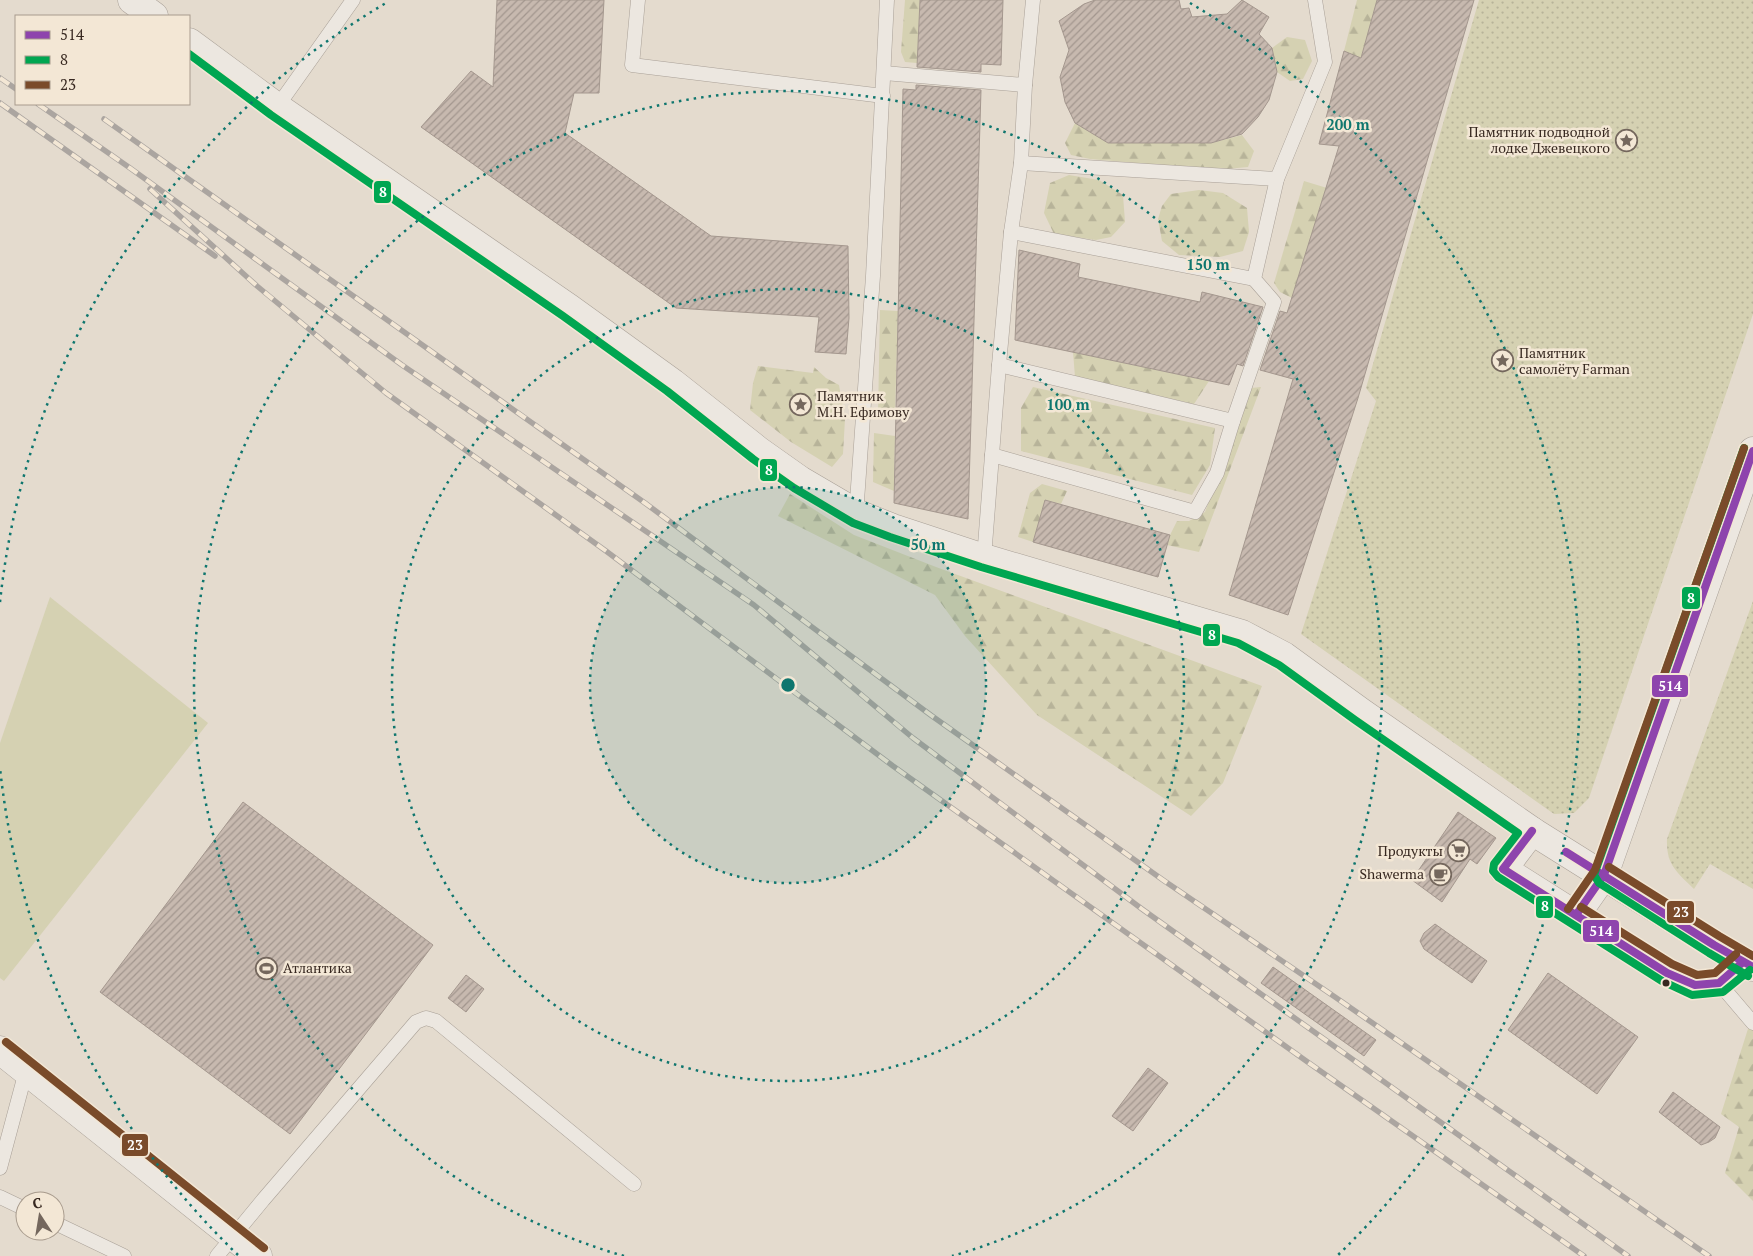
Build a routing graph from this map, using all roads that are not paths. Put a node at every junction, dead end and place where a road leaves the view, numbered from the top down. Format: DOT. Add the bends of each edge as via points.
graph roads {
  1 [pos="132,0"];
  2 [pos="352,0"];
  3 [pos="638,0"];
  4 [pos="887,0"];
  5 [pos="1033,0"];
  6 [pos="1314,0"];
  7 [pos="153,15"];
  8 [pos="190,43"];
  9 [pos="884,74"];
  10 [pos="1025,85"];
  11 [pos="882,96"];
  12 [pos="277,107"];
  13 [pos="1020,163"];
  14 [pos="1276,178"];
  15 [pos="1012,232"];
  16 [pos="1254,279"];
  17 [pos="998,365"];
  18 [pos="1233,421"];
  19 [pos="1753,451"];
  20 [pos="992,455"];
  21 [pos="858,514"];
  22 [pos="984,558"];
  23 [pos="1532,831"];
  24 [pos="1604,875"];
  25 [pos="1576,915"];
  26 [pos="1748,965"];
  27 [pos="1718,983"];
  28 [pos="1753,1023"];
  29 [pos="0,1050"];
  30 [pos="26,1071"];
  31 [pos="0,1168"];
  32 [pos="634,1184"];
  33 [pos="0,1197"];
  34 [pos="15,1204"];
  35 [pos="65,1228"];
  36 [pos="225,1246"];
  37 [pos="124,1256"];
  38 [pos="258,1256"];
  1 -- 7 [label="street"];
  2 -- 12 [label="lane"];
  3 -- 11 [label="lane" via="632,65"];
  4 -- 9 [label="lane"];
  5 -- 10 [label="lane"];
  6 -- 14 [label="lane" via="1325,62"];
  8 -- 12 [label="street"];
  9 -- 10 [label="lane"];
  9 -- 11 [label="lane"];
  10 -- 13 [label="lane"];
  11 -- 21 [label="lane"];
  12 -- 21 [label="street" via="569,308 674,383 800,480"];
  13 -- 14 [label="lane"];
  13 -- 15 [label="lane"];
  14 -- 16 [label="lane"];
  15 -- 16 [label="lane"];
  15 -- 17 [label="lane"];
  16 -- 18 [label="lane" via="1274,302"];
  17 -- 18 [label="lane"];
  17 -- 20 [label="lane"];
  18 -- 20 [label="lane" via="1217,474 1195,512"];
  19 -- 24 [label="street"];
  20 -- 22 [label="lane"];
  21 -- 22 [label="street"];
  22 -- 23 [label="street" via="1242,634 1265,645"];
  23 -- 24 [label="street"];
  23 -- 25 [label="street" via="1503,869"];
  24 -- 25 [label="street"];
  24 -- 26 [label="street"];
  25 -- 27 [label="street" via="1668,973 1695,985"];
  26 -- 27 [label="street"];
  27 -- 28 [label="lane"];
  29 -- 30 [label="street"];
  30 -- 31 [label="lane"];
  30 -- 36 [label="street"];
  32 -- 36 [label="lane" via="436,1022 426,1018 416,1022"];
  33 -- 34 [label="lane"];
  35 -- 37 [label="lane"];
  36 -- 38 [label="street"];
}
